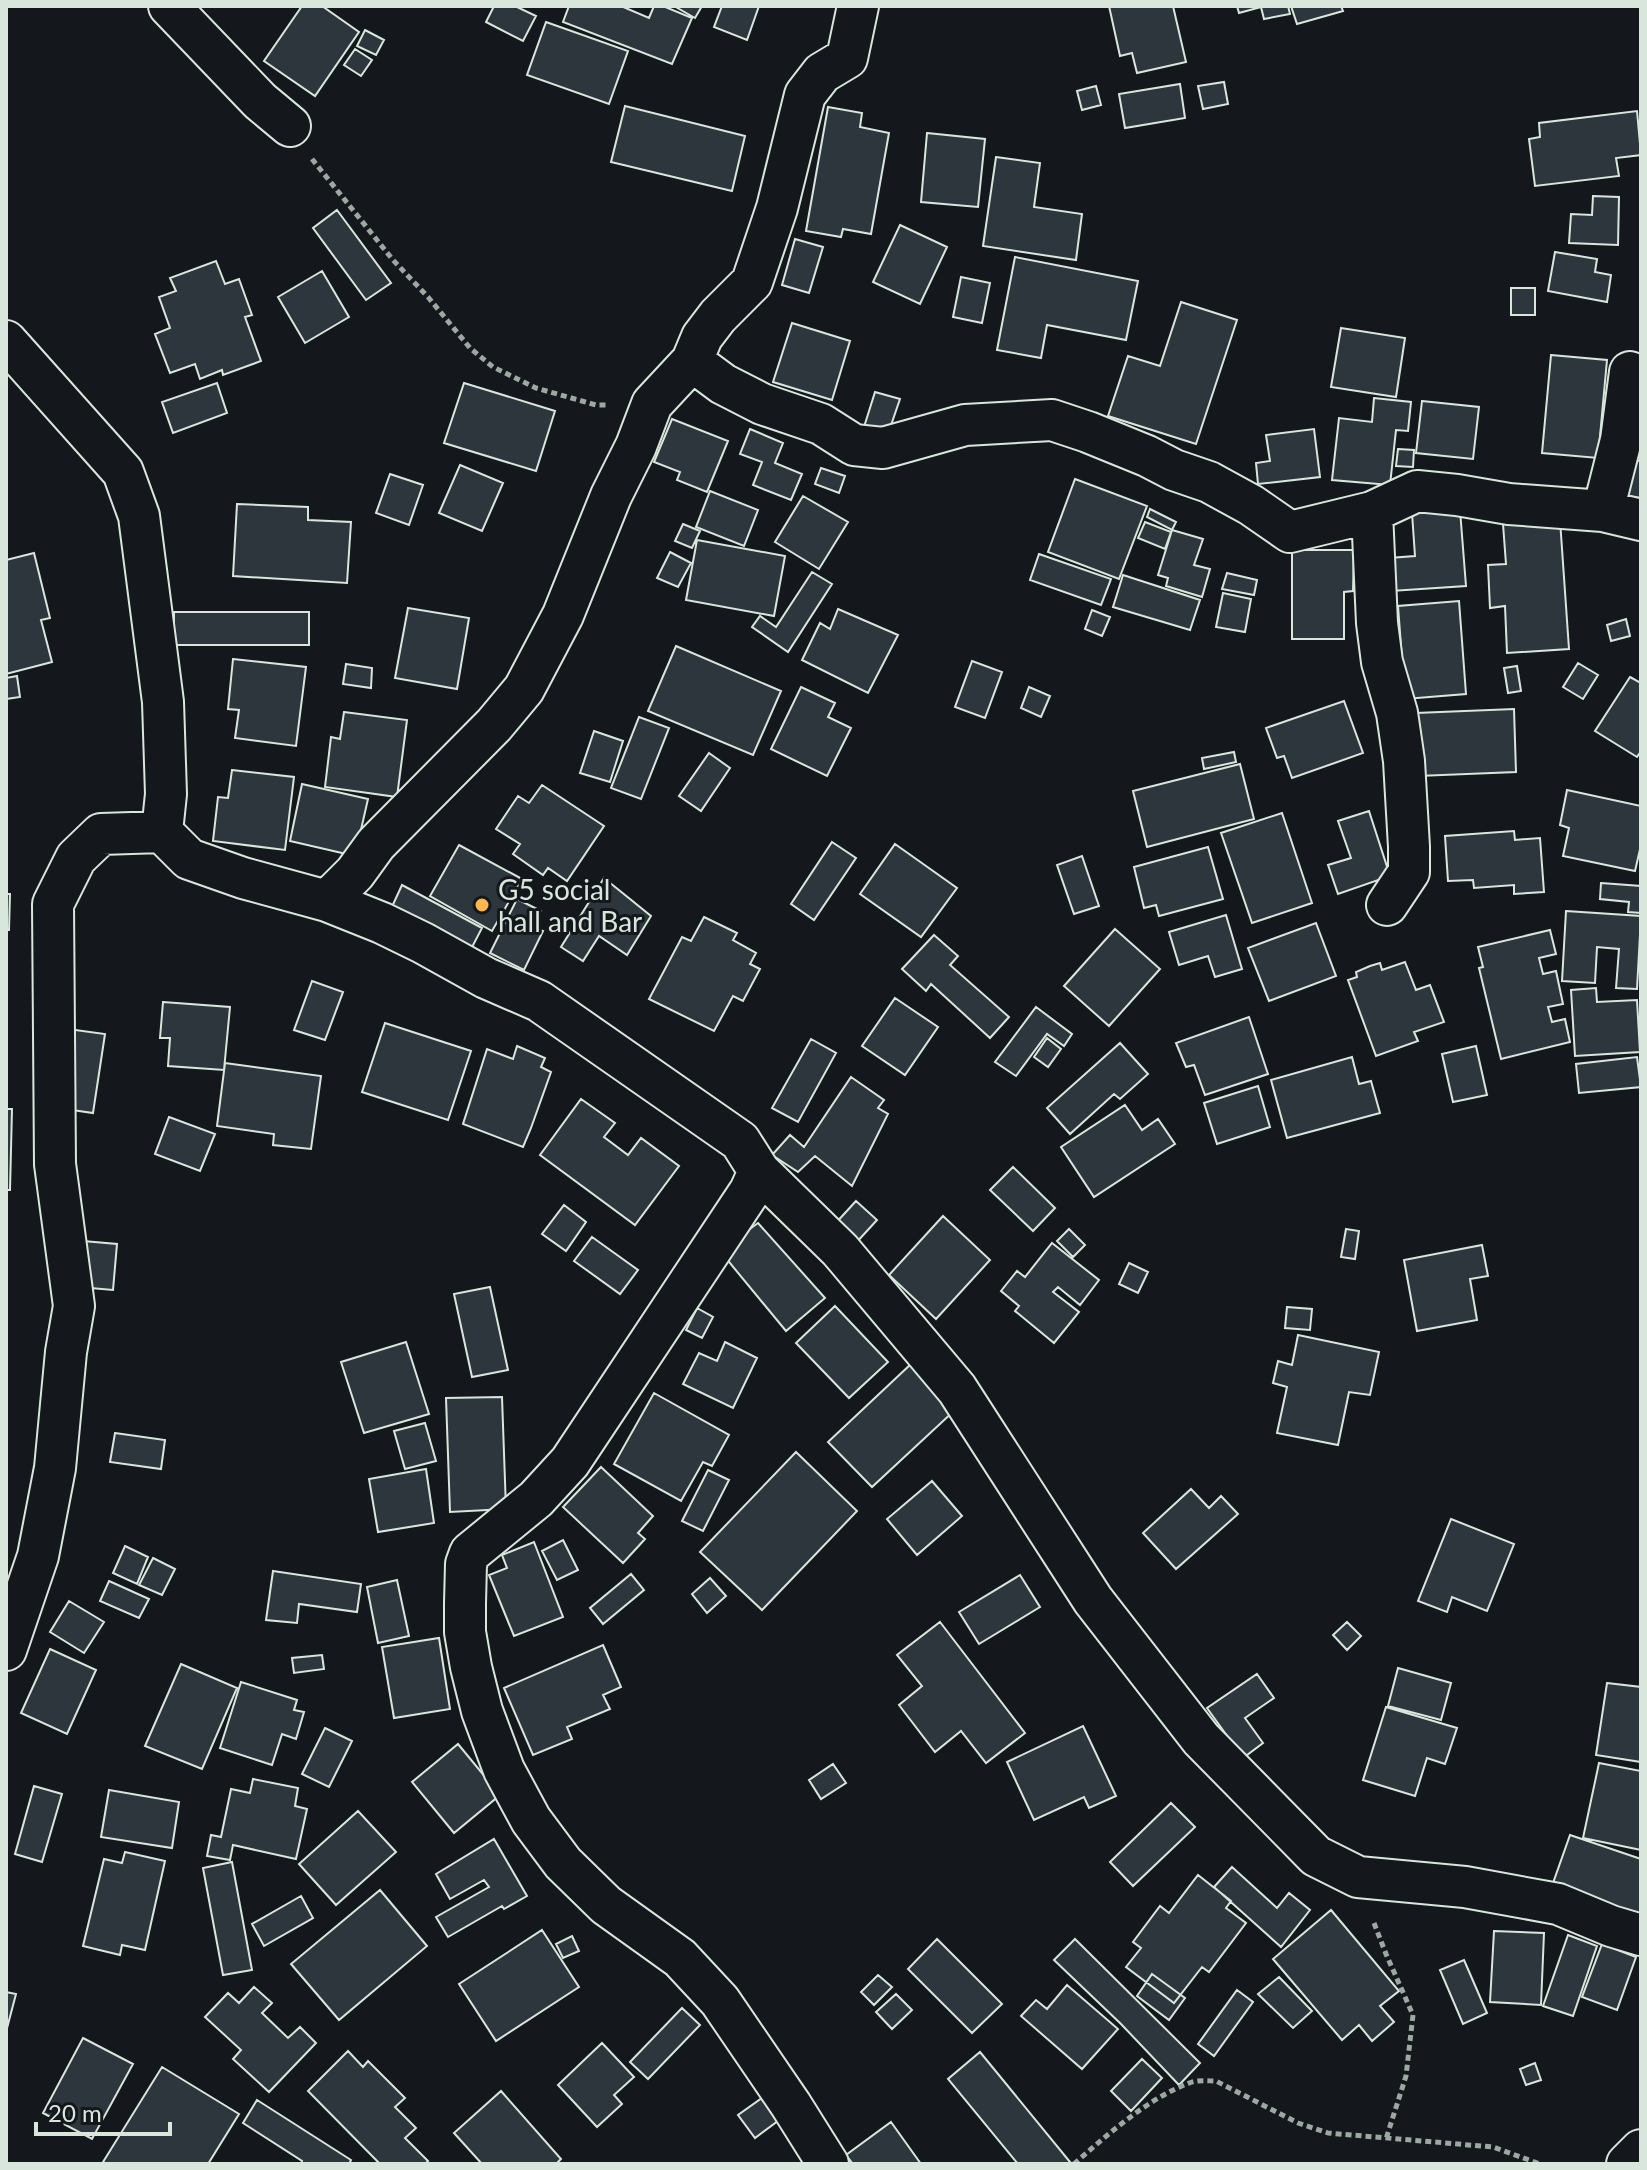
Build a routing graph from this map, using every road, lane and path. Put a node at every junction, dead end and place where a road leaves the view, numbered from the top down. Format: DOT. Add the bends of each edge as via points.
graph roads {
  1 [pos="169,6"];
  2 [pos="858,6"];
  3 [pos="290,126"];
  4 [pos="6,341"];
  5 [pos="692,361"];
  6 [pos="1630,372"];
  7 [pos="652,404"];
  8 [pos="1372,512"];
  9 [pos="1622,515"];
  10 [pos="162,832"];
  11 [pos="327,901"];
  12 [pos="1387,905"];
  13 [pos="759,1171"];
  14 [pos="6,1650"];
  15 [pos="1358,1877"];
  16 [pos="1641,1935"];
  17 [pos="1386,2139"];
  18 [pos="1641,2150"];
  19 [pos="828,2164"];
  20 [pos="1074,2164"];
  21 [pos="1540,2164"];
  22 [pos="1627,2164"];
  1 -- 3 [label="street"];
  2 -- 5 [label="street" via="847,58 822,73 805,95 752,282 702,337"];
  3 -- 7 [label="path" via="393,260 493,367 536,388 596,405"];
  4 -- 10 [label="street" via="123,472 139,516 163,702"];
  5 -- 7 [label="street"];
  5 -- 8 [label="street" via="723,384 821,424 854,445 883,448 965,425 1052,420 1209,482 1290,532"];
  6 -- 9 [label="street" via="1621,440"];
  7 -- 11 [label="street" via="563,615 524,689"];
  8 -- 9 [label="street" via="1417,491"];
  8 -- 12 [label="street" via="1377,623 1399,725 1409,847 1409,872"];
  10 -- 11 [label="street" via="189,859"];
  10 -- 14 [label="street" via="101,834 76,858 53,904 55,1164 74,1306 41,1541"];
  11 -- 13 [label="street" via="539,1001 740,1141"];
  13 -- 15 [label="street" via="840,1250 957,1389 1093,1600 1201,1739 1316,1856"];
  13 -- 19 [label="street" via="570,1462 536,1499 470,1553 465,1632 491,1736 531,1820 563,1863 606,1905 680,1958 720,2001"];
  15 -- 16 [label="street" via="1465,1887 1558,1904"];
  15 -- 17 [label="path" via="1413,2015 1406,2076"];
  17 -- 20 [label="path" via="1328,2133 1205,2080 1151,2104"];
  17 -- 21 [label="path" via="1493,2147"];
  18 -- 22 [label="street"];
}
